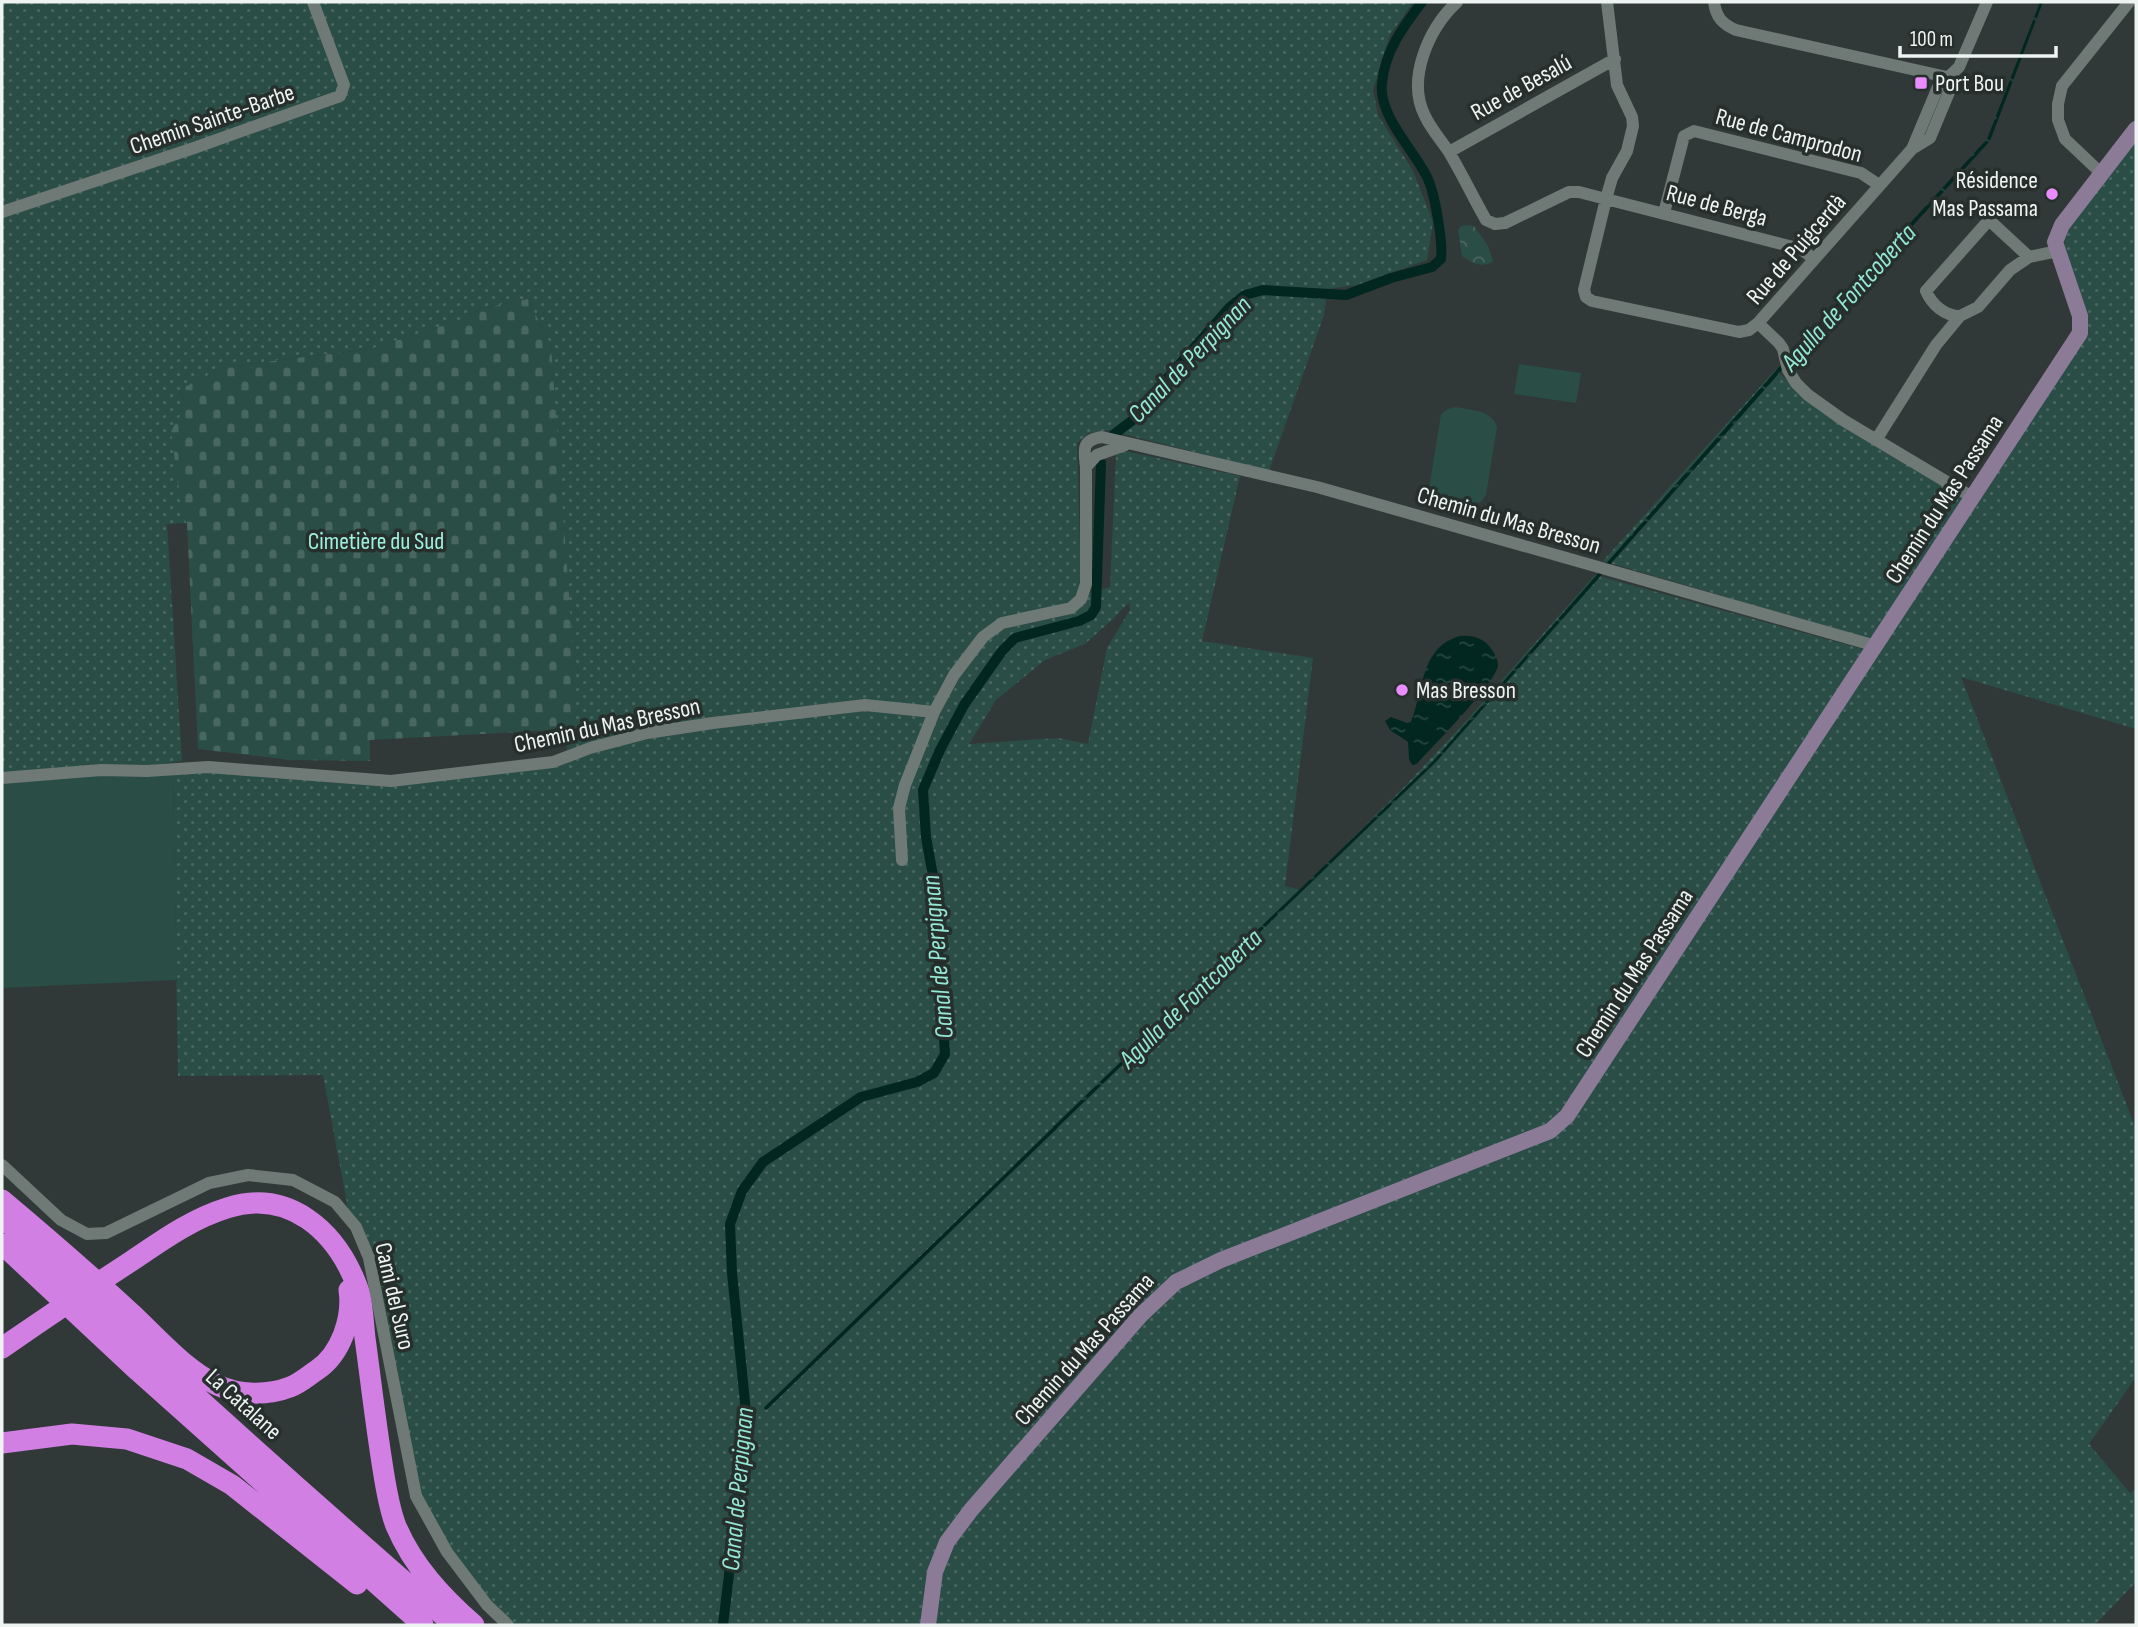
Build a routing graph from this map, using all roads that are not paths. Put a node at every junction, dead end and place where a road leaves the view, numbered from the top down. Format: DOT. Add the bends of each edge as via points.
graph roads {
  1 [pos="313,2"];
  2 [pos="1457,2"];
  3 [pos="1607,2"];
  4 [pos="1714,2"];
  5 [pos="1987,2"];
  6 [pos="2129,2"];
  7 [pos="1615,58"];
  8 [pos="1947,77"];
  9 [pos="2136,129"];
  10 [pos="1449,152"];
  11 [pos="2102,174"];
  12 [pos="1879,185"];
  13 [pos="1606,199"];
  14 [pos="2,212"];
  15 [pos="1664,213"];
  16 [pos="2058,251"];
  17 [pos="2029,257"];
  18 [pos="1814,259"];
  19 [pos="1960,316"];
  20 [pos="1758,323"];
  21 [pos="1877,440"];
  22 [pos="1972,498"];
  23 [pos="1875,646"];
  24 [pos="934,712"];
  25 [pos="2,778"];
  26 [pos="902,860"];
  27 [pos="2,1165"];
  28 [pos="2,1200"];
  29 [pos="2,1217"];
  30 [pos="2,1244"];
  31 [pos="345,1260"];
  32 [pos="2,1348"];
  33 [pos="2,1443"];
  34 [pos="410,1625"];
  35 [pos="423,1625"];
  36 [pos="455,1625"];
  37 [pos="474,1625"];
  38 [pos="508,1625"];
  39 [pos="928,1625"];
  1 -- 14 [label="street, Chemin Sainte-Barbe" via="344,85 340,96"];
  2 -- 10 [label="street" via="1434,30 1418,83 1424,115"];
  3 -- 7 [label="street"];
  4 -- 8 [label="street" via="1719,19 1735,30"];
  5 -- 8 [label="street" via="1959,67"];
  6 -- 11 [label="street" via="2062,86 2058,104 2065,139"];
  7 -- 10 [label="street, Rue de Besalú"];
  7 -- 13 [label="street" via="1617,85 1633,126"];
  8 -- 12 [label="street, Rue de Puigcerdà" via="1950,90 1930,138 1912,149"];
  9 -- 11 [label="street"];
  10 -- 13 [label="street, Rue de Berga" via="1486,219 1495,224 1569,192"];
  11 -- 16 [label="street" via="2062,225 2055,242"];
  12 -- 15 [label="street, Rue de Camprodon" via="1861,173 1694,131 1684,136"];
  12 -- 18 [label="street, Rue de Puigcerdà"];
  13 -- 15 [label="street, Rue de Berga"];
  13 -- 20 [label="street, Rue de Puigcerdà" via="1586,297 1739,332"];
  15 -- 18 [label="street, Rue de Berga" via="1801,249"];
  16 -- 17 [label="street"];
  16 -- 22 [label="street, Chemin du Mas Passama" via="2080,316 2080,333"];
  17 -- 19 [label="street" via="2010,270 1978,307"];
  17 -- 19 [label="street" via="1990,220 1926,291 1939,308"];
  18 -- 20 [label="street, Rue de Puigcerdà"];
  19 -- 21 [label="street" via="1936,345"];
  20 -- 21 [label="street" via="1779,343 1788,370 1808,395"];
  21 -- 22 [label="street"];
  22 -- 23 [label="street, Chemin du Mas Passama"];
  23 -- 24 [label="street, Chemin du Mas Bresson" via="1317,487 1102,437 1087,442 1084,450 1086,584 1081,599 1071,608 1002,624 983,637"];
  23 -- 39 [label="street, Chemin du Mas Passama" via="1567,1116 1550,1131 1221,1259 1176,1282 1140,1316 947,1542 935,1572"];
  24 -- 25 [label="street, Chemin du Mas Bresson" via="865,705 713,723 647,733 553,762 391,780 208,767"];
  24 -- 26 [label="street" via="900,808"];
  27 -- 38 [label="street, Cami del Suro" via="61,1220 87,1234 106,1233 209,1183 248,1175 293,1180 335,1202 356,1227 369,1258 416,1496 447,1552"];
  28 -- 31 [label="highway" via="188,1366 218,1385 246,1393 291,1387 320,1368 337,1349 346,1328 350,1297"];
  29 -- 36 [label="highway, La Catalane" via="297,1488"];
  30 -- 35 [label="highway, La Catalane"];
  31 -- 32 [label="highway" via="331,1238 301,1214 253,1203 229,1207 169,1237"];
  31 -- 37 [label="highway" via="359,1288 380,1449 396,1525 425,1575"];
  33 -- 34 [label="highway" via="72,1434 127,1439 187,1459 232,1485"];
}
